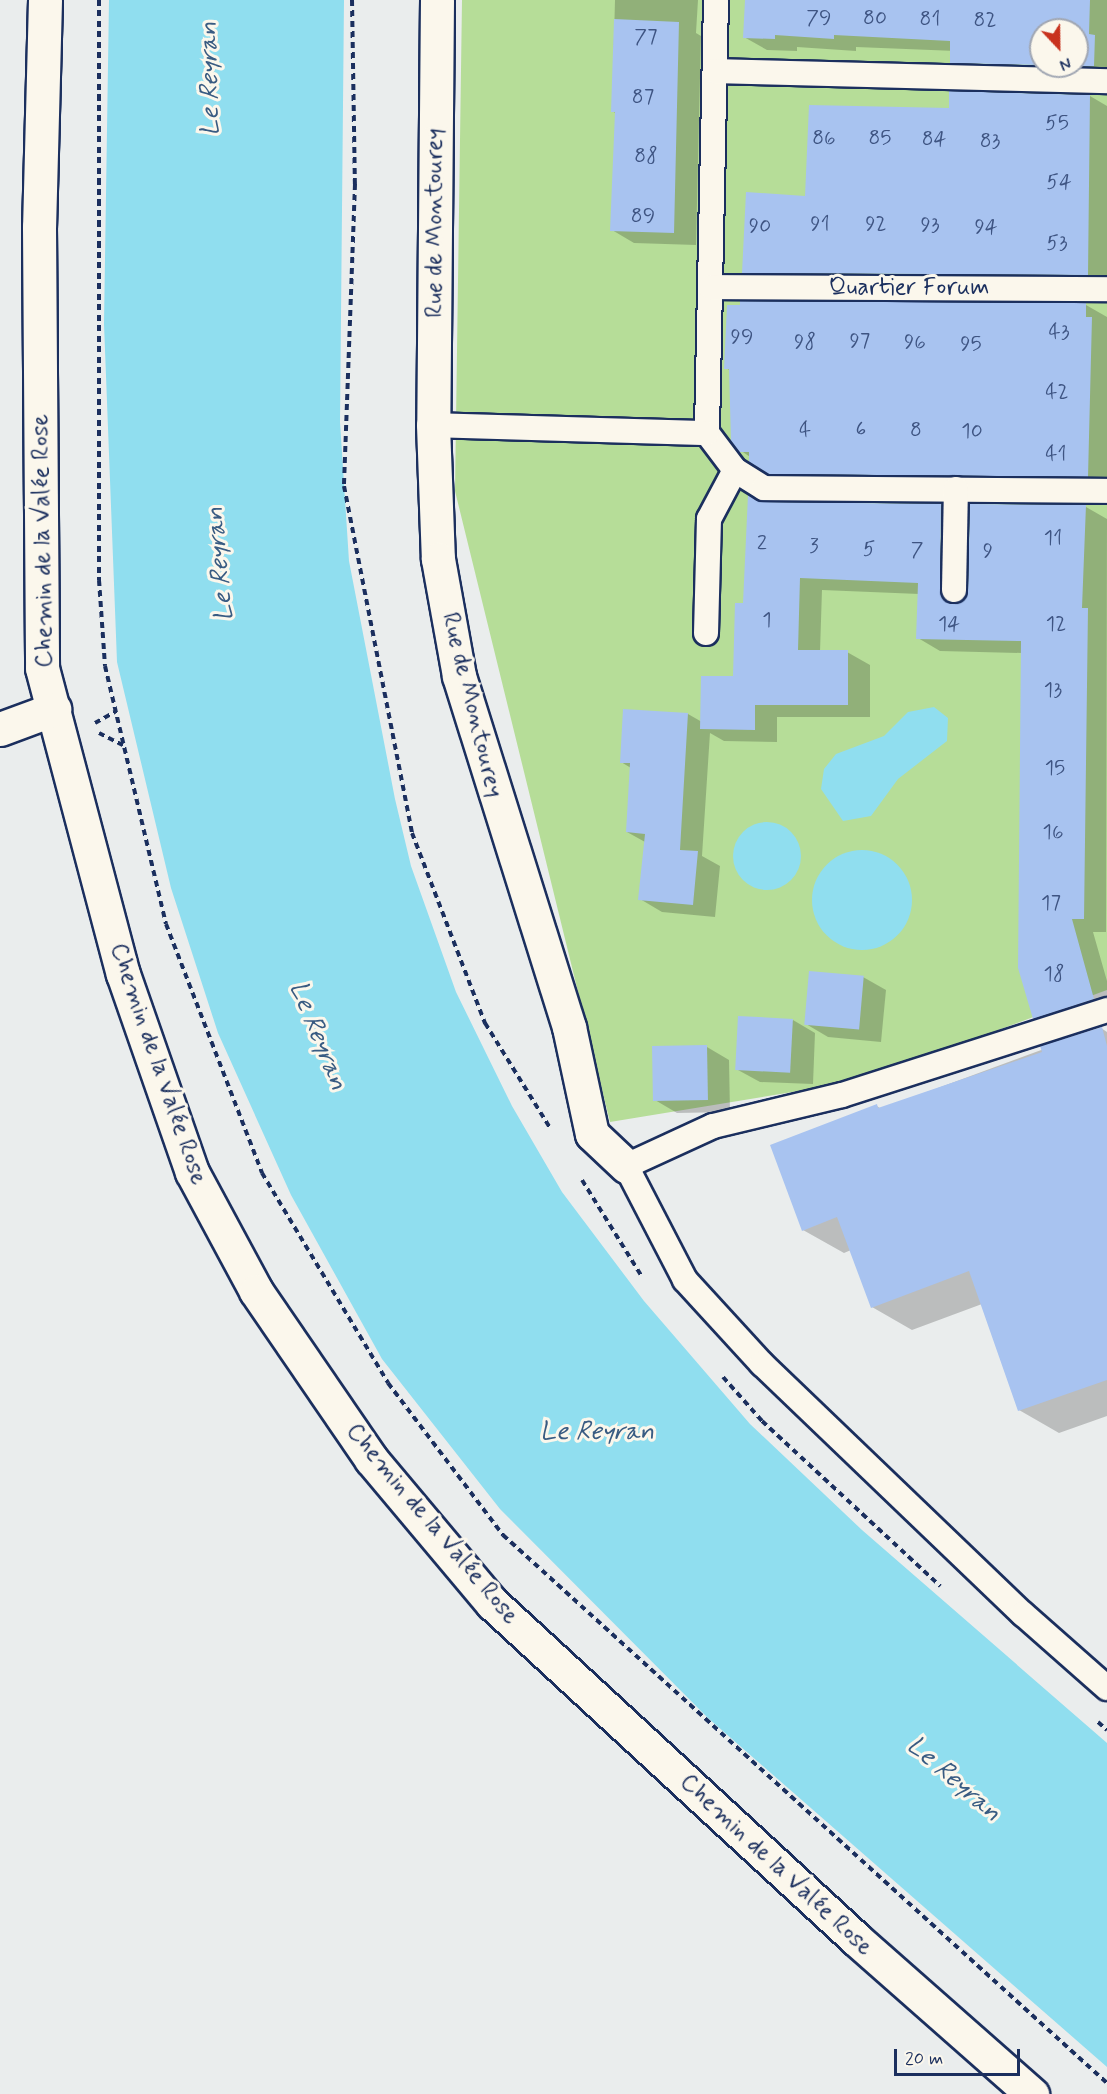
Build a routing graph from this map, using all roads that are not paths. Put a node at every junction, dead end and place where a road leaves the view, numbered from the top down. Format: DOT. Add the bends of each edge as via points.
graph roads {
  1 [pos="45,0"];
  2 [pos="437,0"];
  3 [pos="717,0"];
  4 [pos="715,71"];
  5 [pos="1107,81"];
  6 [pos="711,287"];
  7 [pos="1107,289"];
  8 [pos="433,425"];
  9 [pos="707,433"];
  10 [pos="735,470"];
  11 [pos="956,489"];
  12 [pos="1107,491"];
  13 [pos="954,590"];
  14 [pos="706,633"];
  15 [pos="54,709"];
  16 [pos="0,729"];
  17 [pos="1107,1010"];
  18 [pos="626,1166"];
  19 [pos="1107,1688"];
  20 [pos="1032,2094"];
  1 -- 15 [label="street, Chemin de la Valée Rose" via="39,227 42,668"];
  2 -- 8 [label="street, Rue de Montourey"];
  3 -- 4 [label="lane"];
  4 -- 5 [label="lane"];
  4 -- 6 [label="lane"];
  6 -- 7 [label="lane, Quartier Forum"];
  6 -- 9 [label="lane"];
  8 -- 9 [label="lane"];
  8 -- 18 [label="street, Rue de Montourey" via="438,559 459,676 568,1027 592,1134"];
  9 -- 10 [label="lane"];
  10 -- 11 [label="lane" via="764,488"];
  10 -- 14 [label="lane" via="709,519"];
  11 -- 12 [label="lane"];
  11 -- 13 [label="lane"];
  15 -- 16 [label="street"];
  15 -- 20 [label="street, Chemin de la Valée Rose" via="123,974 192,1172 256,1292 371,1459 492,1603 856,1939"];
  17 -- 18 [label="lane" via="842,1095 712,1126"];
  18 -- 19 [label="lane" via="685,1280 762,1364 1023,1614"];
}
